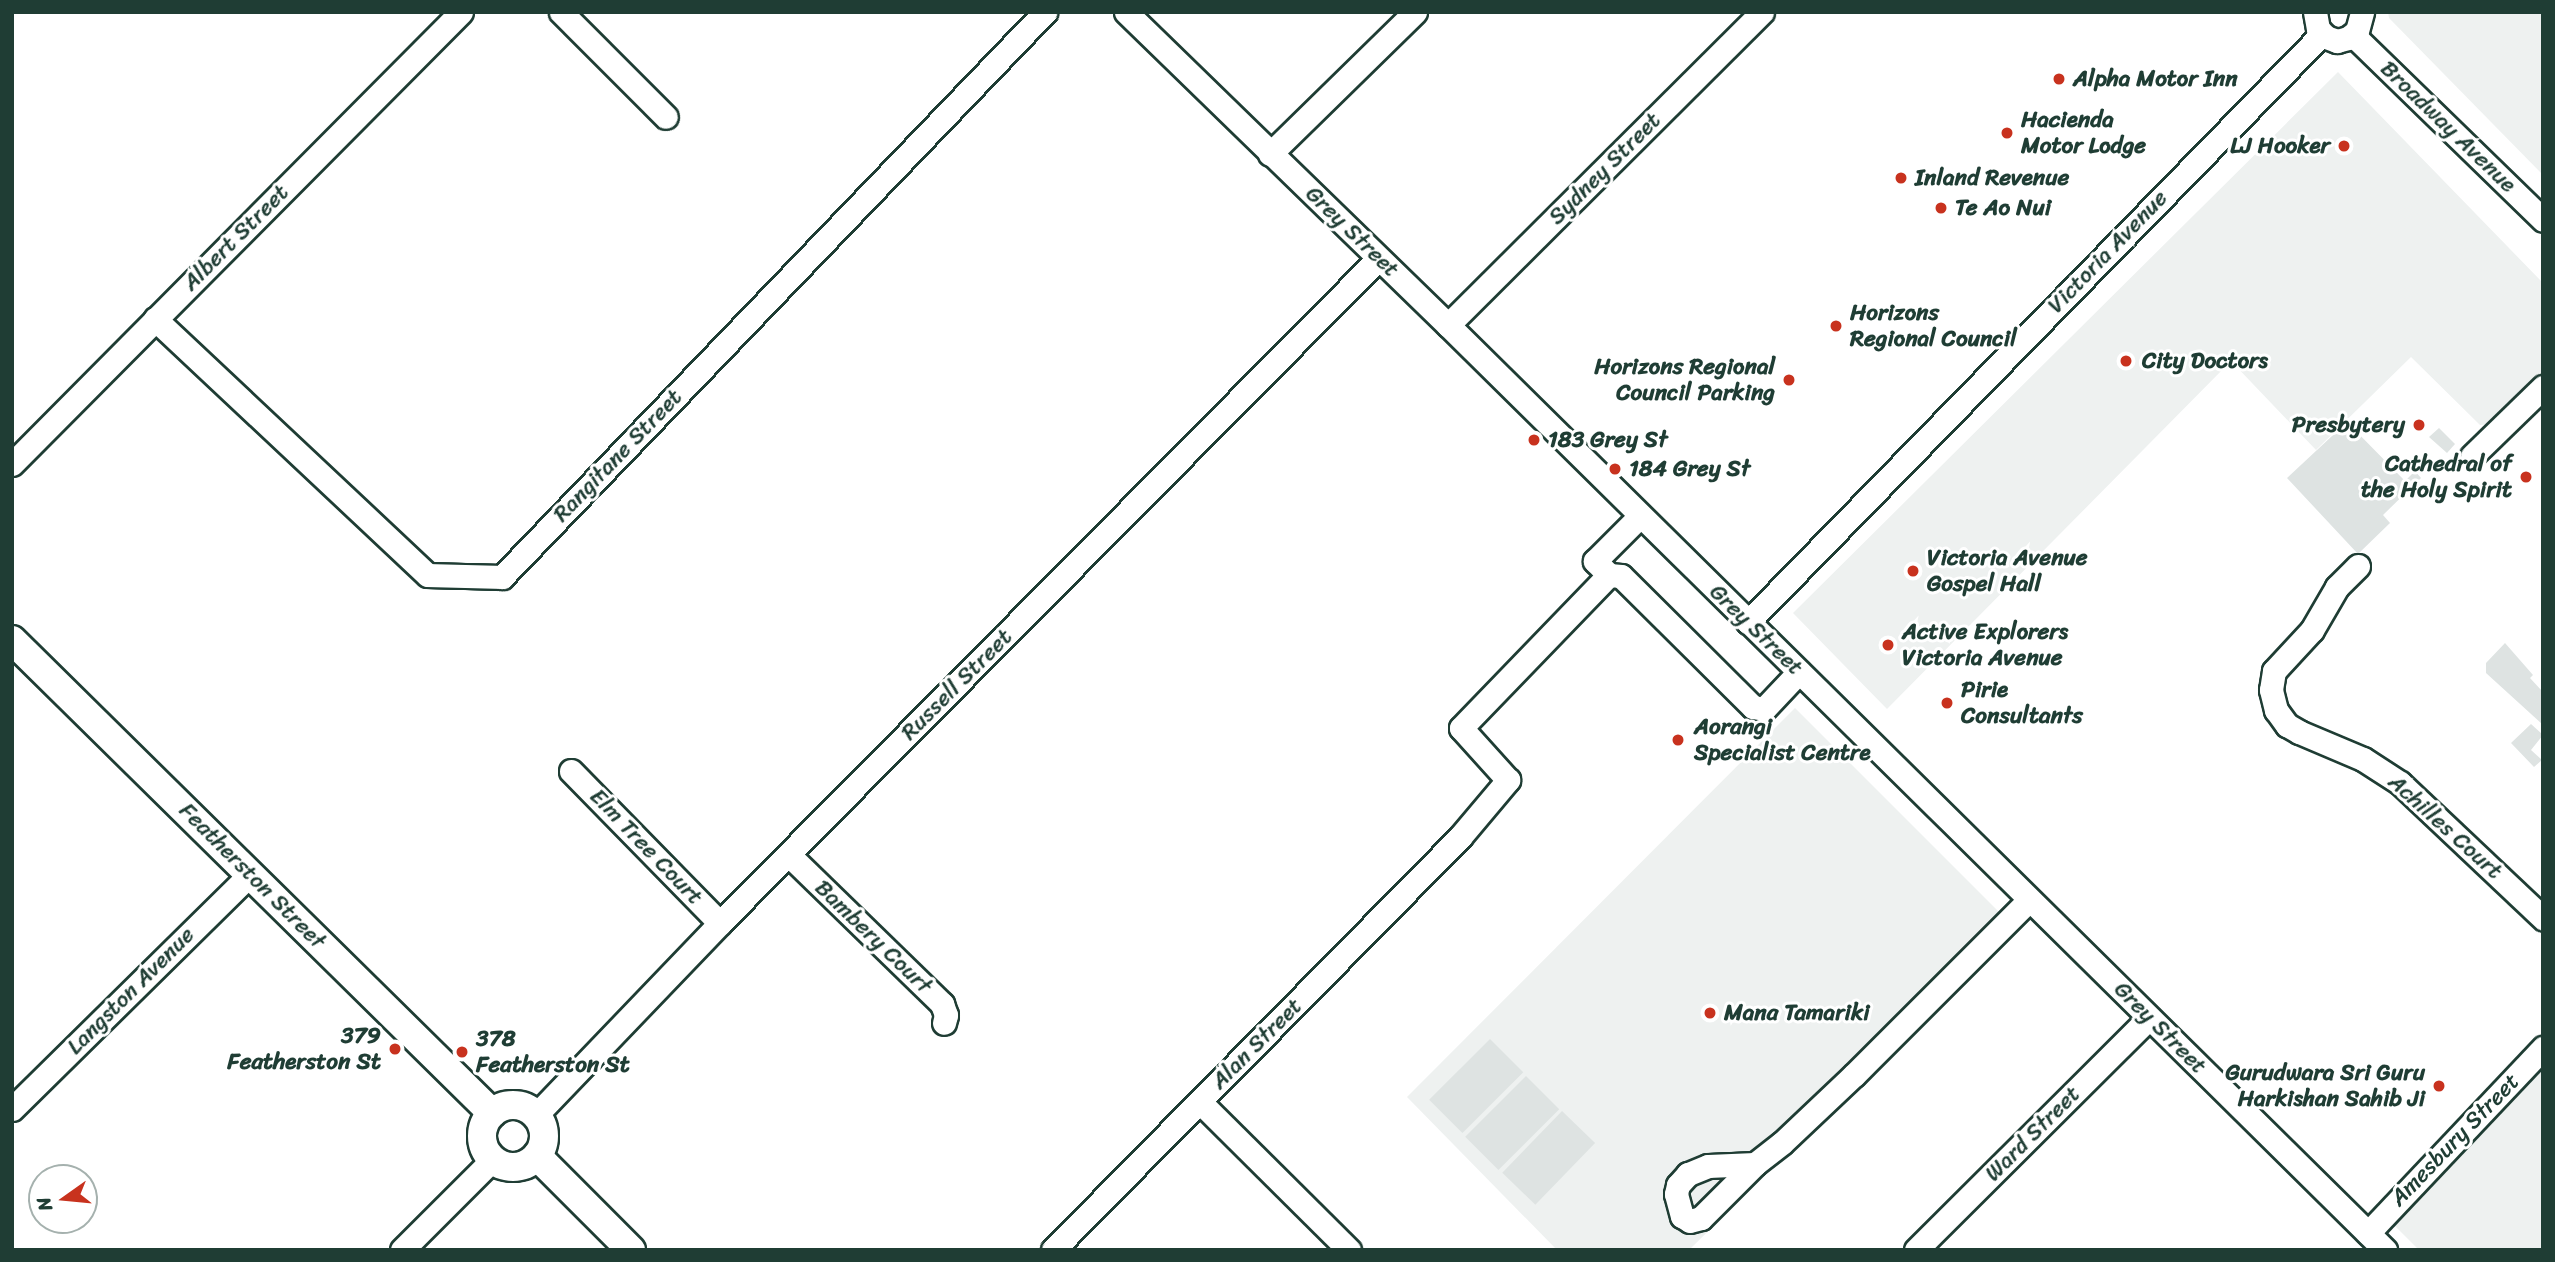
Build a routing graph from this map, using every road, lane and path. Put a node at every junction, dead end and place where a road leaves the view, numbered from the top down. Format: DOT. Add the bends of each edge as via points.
graph roads {
  1 [pos="461,12"];
  2 [pos="561,12"];
  3 [pos="1045,12"];
  4 [pos="1126,12"];
  5 [pos="1415,12"];
  6 [pos="1762,12"];
  7 [pos="2362,12"];
  8 [pos="2318,23"];
  9 [pos="2353,35"];
  10 [pos="666,117"];
  11 [pos="1270,153"];
  12 [pos="2543,220"];
  13 [pos="1379,257"];
  14 [pos="155,319"];
  15 [pos="1448,325"];
  16 [pos="2543,387"];
  17 [pos="2472,456"];
  18 [pos="12,464"];
  19 [pos="1640,516"];
  20 [pos="2358,566"];
  21 [pos="1609,575"];
  22 [pos="1748,622"];
  23 [pos="12,640"];
  24 [pos="1799,672"];
  25 [pos="571,771"];
  26 [pos="789,855"];
  27 [pos="250,874"];
  28 [pos="2029,900"];
  29 [pos="2543,918"];
  30 [pos="720,923"];
  31 [pos="2149,1018"];
  32 [pos="944,1023"];
  33 [pos="2543,1048"];
  34 [pos="1200,1102"];
  35 [pos="12,1109"];
  36 [pos="492,1113"];
  37 [pos="536,1115"];
  38 [pos="537,1156"];
  39 [pos="493,1159"];
  40 [pos="1755,1164"];
  41 [pos="2368,1233"];
  42 [pos="402,1250"];
  43 [pos="631,1250"];
  44 [pos="1053,1250"];
  45 [pos="1349,1250"];
  46 [pos="1916,1250"];
  47 [pos="2385,1250"];
  1 -- 14 [label="street, Albert Street"];
  2 -- 10 [label="street"];
  3 -- 14 [label="street, Rangitane Street" via="502,577 428,575"];
  4 -- 11 [label="street, Grey Street"];
  5 -- 11 [label="street"];
  6 -- 15 [label="street, Sydney Street"];
  7 -- 9 [label="street"];
  8 -- 9 [label="street" via="2337,41"];
  8 -- 22 [label="street, Victoria Avenue"];
  9 -- 12 [label="street, Broadway Avenue"];
  11 -- 13 [label="street, Grey Street"];
  13 -- 15 [label="street, Grey Street"];
  13 -- 26 [label="street, Russell Street"];
  14 -- 18 [label="street, Albert Street"];
  15 -- 19 [label="street, Grey Street"];
  16 -- 17 [label="street"];
  19 -- 21 [label="street" via="1595,561"];
  19 -- 22 [label="street, Grey Street"];
  20 -- 29 [label="street, Achilles Court" via="2337,587 2312,630 2274,671 2270,690 2276,710 2299,733 2362,760 2400,783"];
  21 -- 24 [label="street" via="1620,576 1753,707 1764,709"];
  21 -- 34 [label="street, Alan Street" via="1461,728 1508,780 1460,837"];
  22 -- 24 [label="street, Grey Street"];
  23 -- 27 [label="main road, Featherston Street"];
  24 -- 28 [label="street, Grey Street"];
  25 -- 30 [label="street, Elm Tree Court"];
  26 -- 30 [label="street, Russell Street"];
  26 -- 32 [label="street, Bambery Court" via="942,1004"];
  27 -- 35 [label="street, Langston Avenue"];
  27 -- 36 [label="main road, Featherston Street"];
  28 -- 31 [label="street, Grey Street"];
  28 -- 40 [label="street" via="1854,1074"];
  30 -- 37 [label="street, Russell Street"];
  31 -- 41 [label="street, Grey Street"];
  31 -- 46 [label="street, Ward Street"];
  33 -- 41 [label="street, Amesbury Street"];
  34 -- 44 [label="street, Alan Street"];
  34 -- 45 [label="street"];
  36 -- 37 [label="main road" via="513,1104"];
  36 -- 39 [label="main road" via="482,1140"];
  37 -- 38 [label="main road" via="545,1138"];
  38 -- 39 [label="main road" via="521,1166"];
  38 -- 43 [label="main road"];
  39 -- 42 [label="street"];
  41 -- 47 [label="street, Grey Street"];
}
